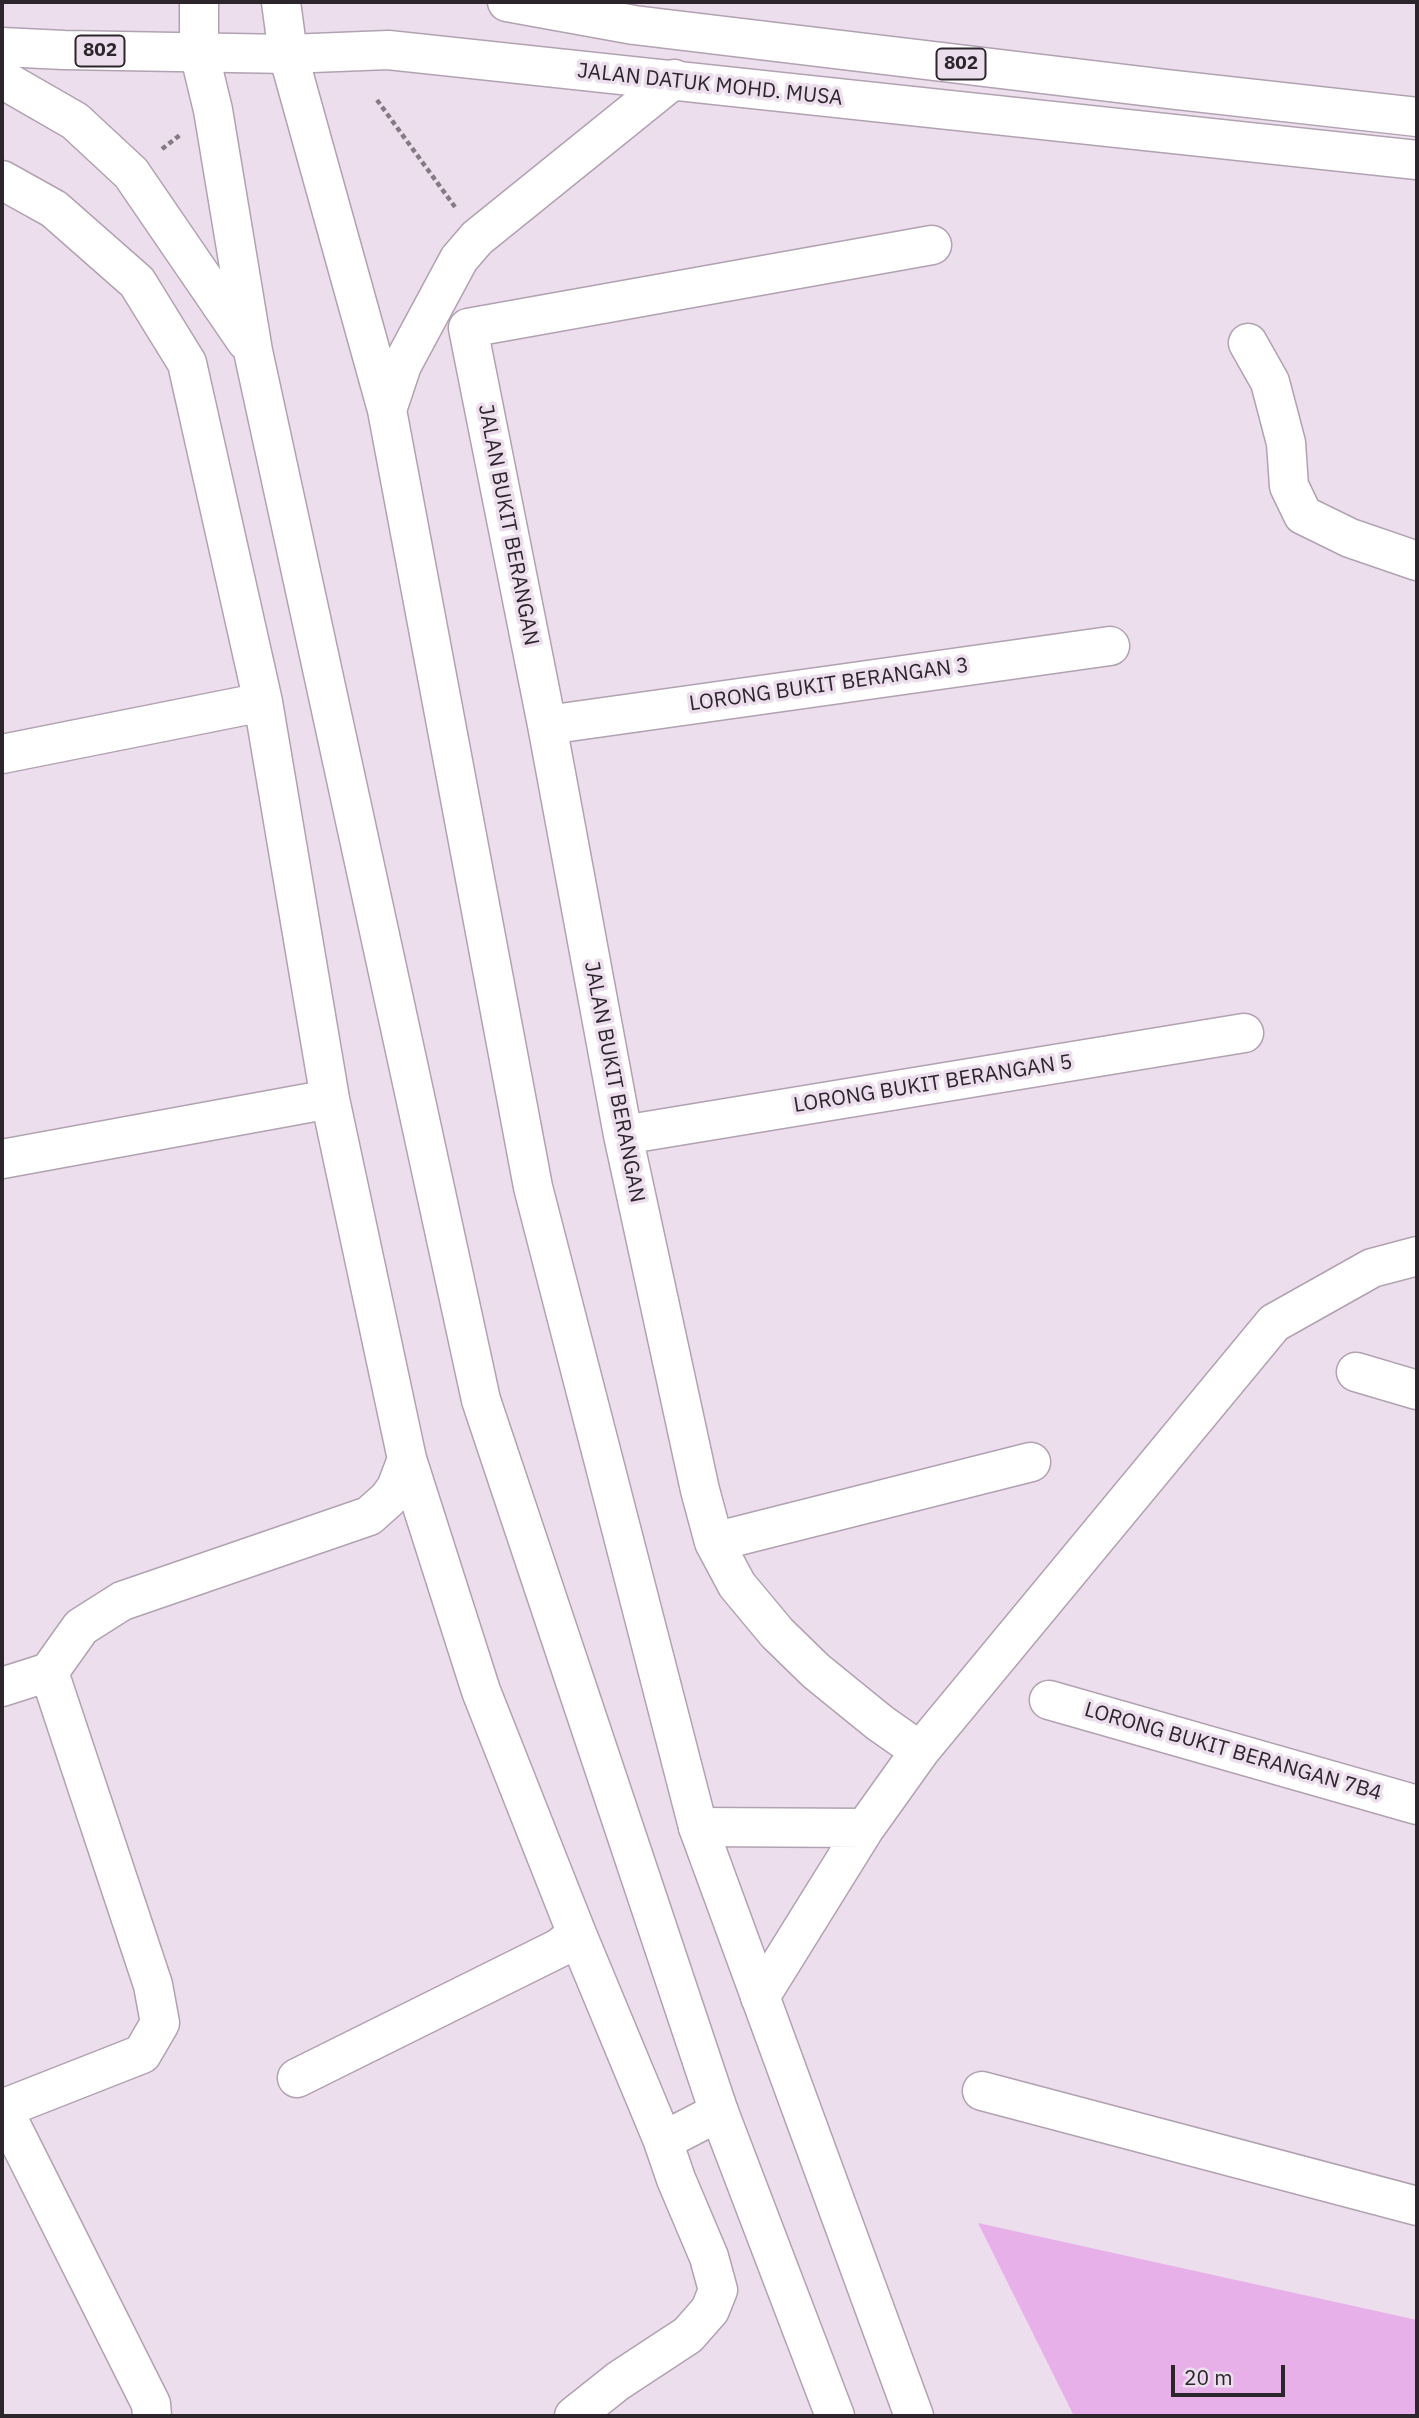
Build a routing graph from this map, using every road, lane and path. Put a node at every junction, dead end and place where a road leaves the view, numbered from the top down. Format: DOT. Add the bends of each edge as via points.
graph roads {
  1 [pos="199,2"];
  2 [pos="281,2"];
  3 [pos="507,2"];
  4 [pos="629,13"];
  5 [pos="2,47"];
  6 [pos="199,52"];
  7 [pos="288,54"];
  8 [pos="2,79"];
  9 [pos="674,79"];
  10 [pos="377,100"];
  11 [pos="213,110"];
  12 [pos="1417,117"];
  13 [pos="1417,160"];
  14 [pos="131,173"];
  15 [pos="2,180"];
  16 [pos="477,238"];
  17 [pos="932,245"];
  18 [pos="1248,343"];
  19 [pos="253,351"];
  20 [pos="387,410"];
  21 [pos="1417,561"];
  22 [pos="1110,646"];
  23 [pos="263,702"];
  24 [pos="547,724"];
  25 [pos="2,754"];
  26 [pos="1244,1033"];
  27 [pos="330,1099"];
  28 [pos="623,1135"];
  29 [pos="2,1158"];
  30 [pos="1417,1256"];
  31 [pos="1356,1372"];
  32 [pos="1417,1391"];
  33 [pos="407,1460"];
  34 [pos="1031,1462"];
  35 [pos="714,1542"];
  36 [pos="49,1672"];
  37 [pos="2,1687"];
  38 [pos="1049,1700"];
  39 [pos="920,1751"];
  40 [pos="1417,1805"];
  41 [pos="698,1827"];
  42 [pos="865,1828"];
  43 [pos="577,1934"];
  44 [pos="760,1997"];
  45 [pos="297,2078"];
  46 [pos="982,2091"];
  47 [pos="3,2109"];
  48 [pos="719,2112"];
  49 [pos="663,2141"];
  50 [pos="1417,2206"];
  51 [pos="152,2416"];
  52 [pos="575,2416"];
  53 [pos="835,2416"];
  54 [pos="914,2416"];
  1 -- 6 [label="main road"];
  2 -- 7 [label="main road"];
  3 -- 4 [label="main road, 802"];
  4 -- 12 [label="main road, 802" via="1167,89"];
  5 -- 6 [label="main road, JALAN DATUK MOHD. MUSA / 802"];
  6 -- 7 [label="main road, JALAN DATUK MOHD. MUSA / 802"];
  6 -- 11 [label="main road"];
  7 -- 9 [label="main road, JALAN DATUK MOHD. MUSA / 802" via="388,50"];
  7 -- 20 [label="main road"];
  8 -- 14 [label="main road" via="75,121"];
  9 -- 13 [label="main road, JALAN DATUK MOHD. MUSA / 802"];
  9 -- 16 [label="main road"];
  10 -- 16 [label="path"];
  11 -- 14 [label="path"];
  11 -- 19 [label="main road"];
  14 -- 19 [label="main road"];
  15 -- 23 [label="main road" via="54,209 137,282 187,363"];
  16 -- 20 [label="main road" via="458,259 402,365"];
  17 -- 24 [label="main road, JALAN BUKIT BERANGAN" via="468,328"];
  18 -- 21 [label="main road" via="1270,382 1286,443 1289,485 1303,515 1350,538"];
  19 -- 48 [label="main road" via="481,1400"];
  20 -- 41 [label="main road" via="533,1186"];
  22 -- 24 [label="main road, LORONG BUKIT BERANGAN 3"];
  23 -- 25 [label="main road"];
  23 -- 27 [label="main road"];
  24 -- 28 [label="main road, JALAN BUKIT BERANGAN"];
  26 -- 28 [label="main road, LORONG BUKIT BERANGAN 5"];
  27 -- 29 [label="main road"];
  27 -- 33 [label="main road"];
  28 -- 35 [label="main road, JALAN BUKIT BERANGAN"];
  30 -- 39 [label="main road" via="1372,1268 1274,1323"];
  31 -- 32 [label="main road"];
  33 -- 36 [label="main road" via="388,1500 369,1516 122,1601 81,1627"];
  33 -- 43 [label="main road" via="481,1691"];
  34 -- 35 [label="main road"];
  35 -- 39 [label="main road, JALAN BUKIT BERANGAN" via="737,1585 777,1633 816,1671"];
  36 -- 37 [label="main road"];
  36 -- 47 [label="main road" via="153,1985 160,2023 142,2054"];
  38 -- 40 [label="main road, LORONG BUKIT BERANGAN 7B4"];
  39 -- 42 [label="main road"];
  41 -- 42 [label="main road"];
  41 -- 44 [label="main road"];
  42 -- 44 [label="main road"];
  43 -- 45 [label="main road" via="559,1948"];
  43 -- 49 [label="main road"];
  44 -- 54 [label="main road"];
  46 -- 50 [label="main road"];
  47 -- 51 [label="main road" via="151,2404"];
  48 -- 49 [label="main road"];
  48 -- 53 [label="main road"];
  49 -- 52 [label="main road" via="718,2290 710,2310 688,2335"];
}
